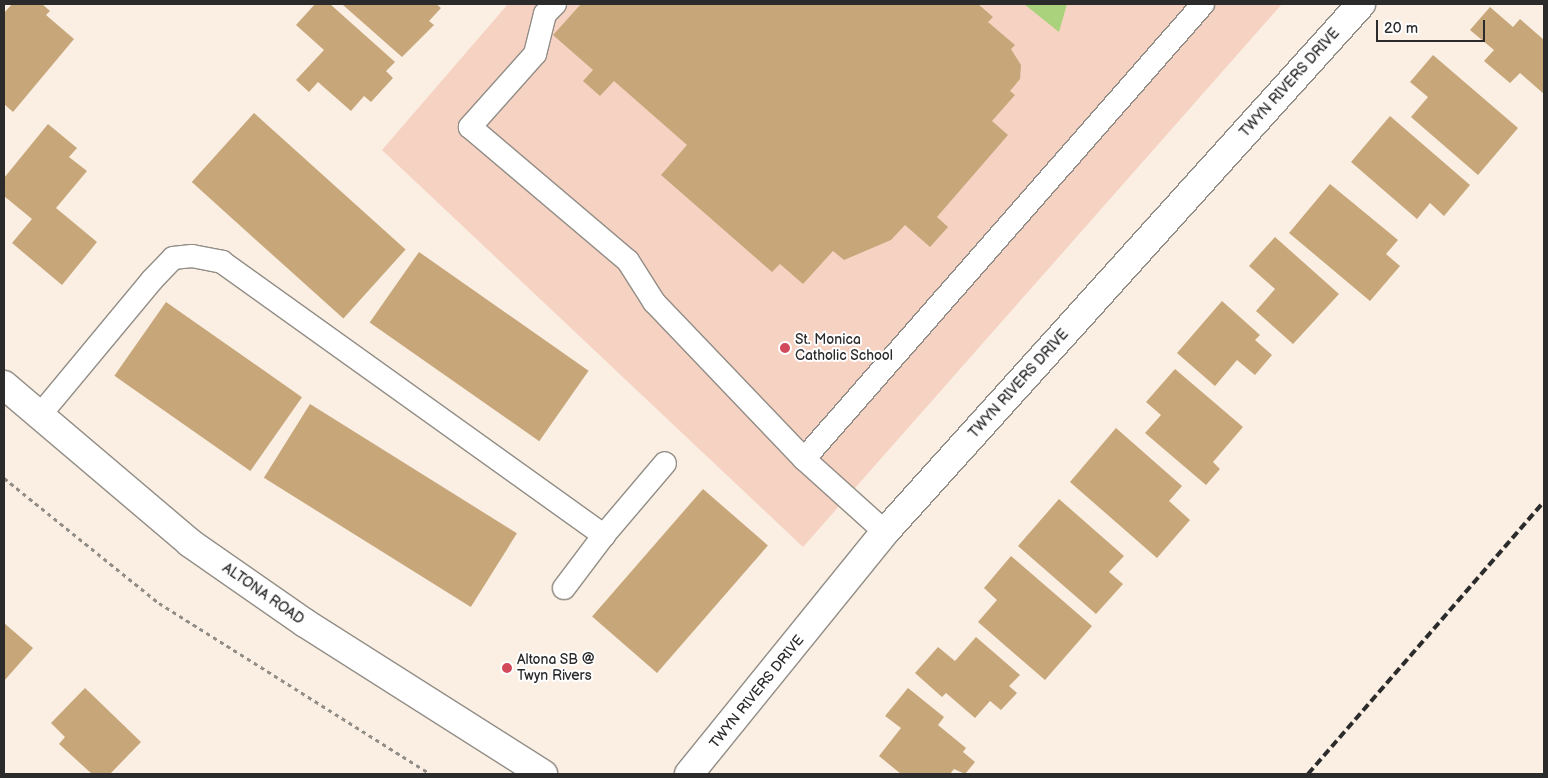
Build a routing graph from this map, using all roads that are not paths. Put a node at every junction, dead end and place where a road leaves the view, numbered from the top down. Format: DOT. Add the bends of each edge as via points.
graph roads {
  1 [pos="555,4"];
  2 [pos="1203,4"];
  3 [pos="1361,4"];
  4 [pos="4,384"];
  5 [pos="40,415"];
  6 [pos="804,459"];
  7 [pos="665,463"];
  8 [pos="885,532"];
  9 [pos="604,535"];
  10 [pos="564,588"];
  11 [pos="543,774"];
  12 [pos="690,774"];
  1 -- 6 [label="lane" via="545,14 536,54 470,127 628,261 654,302"];
  2 -- 6 [label="lane"];
  3 -- 8 [label="street, TWYN RIVERS DRIVE"];
  4 -- 5 [label="street, ALTONA ROAD"];
  5 -- 9 [label="lane" via="173,258 192,256 222,262"];
  5 -- 11 [label="street, ALTONA ROAD" via="190,543 305,624"];
  6 -- 8 [label="lane"];
  7 -- 9 [label="lane"];
  8 -- 12 [label="street, TWYN RIVERS DRIVE"];
  9 -- 10 [label="lane"];
}
